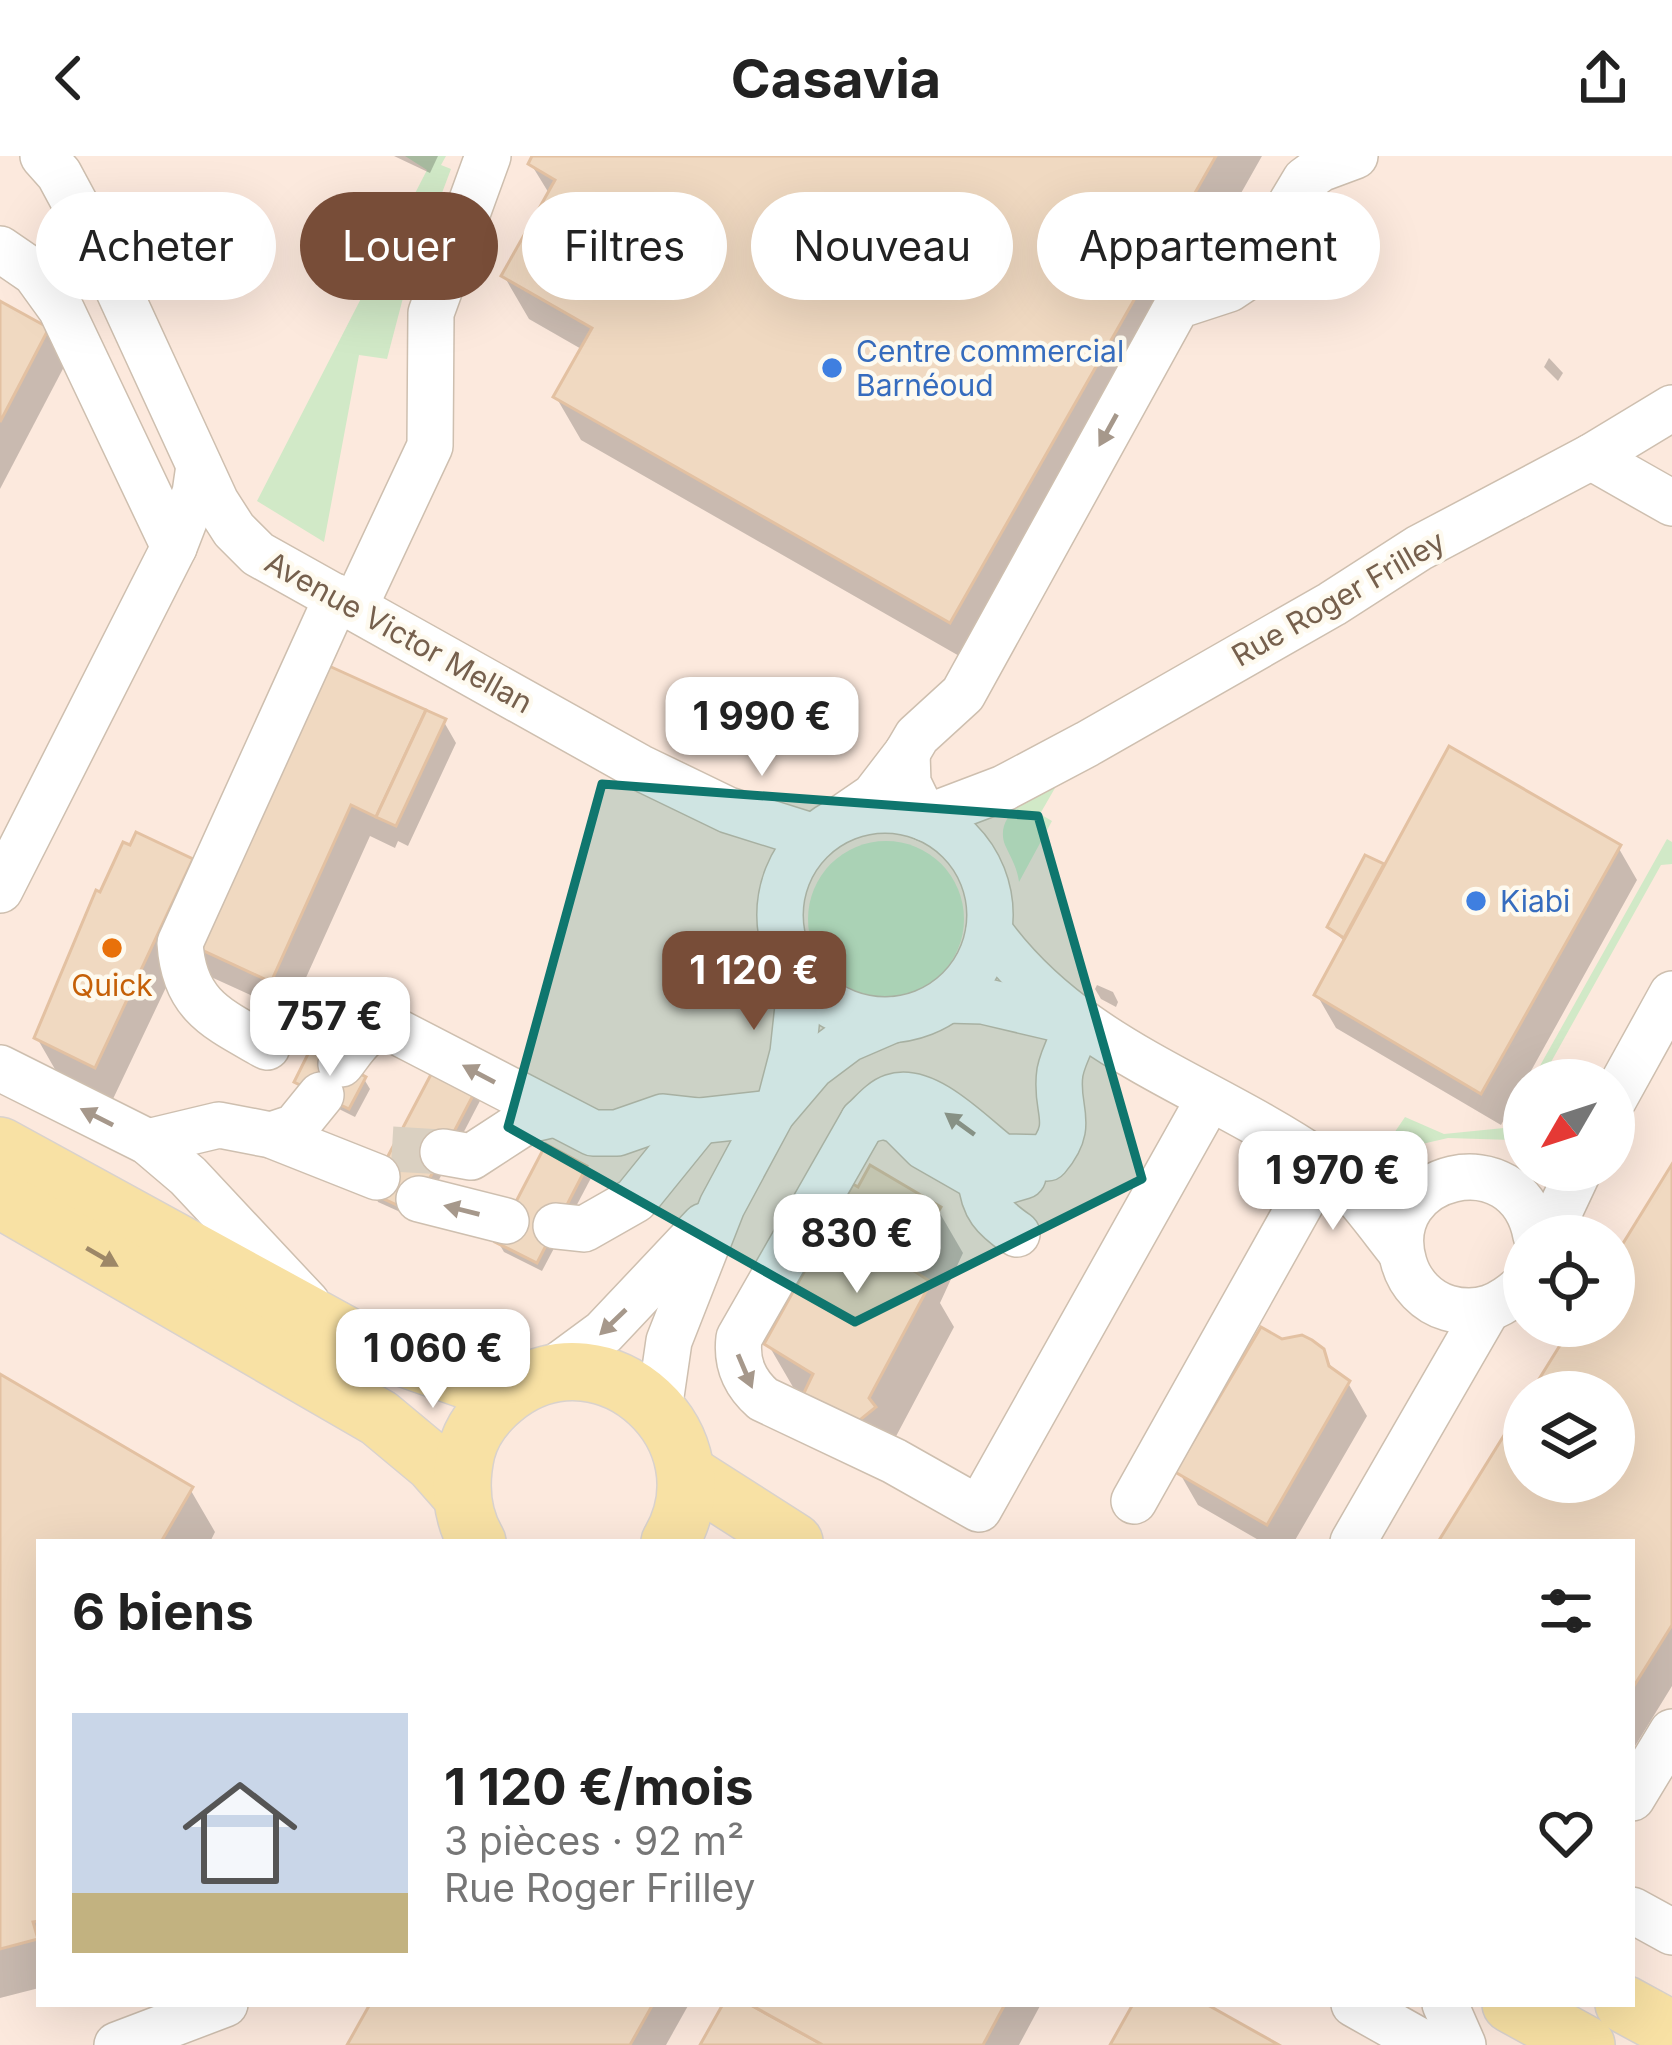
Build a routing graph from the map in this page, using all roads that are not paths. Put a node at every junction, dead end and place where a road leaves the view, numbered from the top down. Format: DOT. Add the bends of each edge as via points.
graph roads {
  1 [pos="43,156"];
  2 [pos="488,156"];
  3 [pos="1355,156"];
  4 [pos="0,249"];
  5 [pos="1672,408"];
  6 [pos="1591,457"];
  7 [pos="199,466"];
  8 [pos="1672,503"];
  9 [pos="174,547"];
  10 [pos="346,602"];
  11 [pos="919,739"];
  12 [pos="1004,788"];
  13 [pos="686,791"];
  14 [pos="925,818"];
  15 [pos="826,828"];
  16 [pos="784,884"];
  17 [pos="0,890"];
  18 [pos="987,909"];
  19 [pos="801,979"];
  20 [pos="1672,994"];
  21 [pos="947,1000"];
  22 [pos="892,1020"];
  23 [pos="1079,1024"];
  24 [pos="267,1047"];
  25 [pos="1635,1061"];
  26 [pos="0,1068"];
  27 [pos="1209,1099"];
  28 [pos="776,1106"];
  29 [pos="554,1114"];
  30 [pos="681,1119"];
  31 [pos="863,1121"];
  32 [pos="272,1135"];
  33 [pos="148,1142"];
  34 [pos="0,1146"];
  35 [pos="443,1152"];
  36 [pos="1047,1158"];
  37 [pos="384,1163"];
  38 [pos="1323,1164"];
  39 [pos="1503,1174"];
  40 [pos="981,1179"];
  41 [pos="1432,1186"];
  42 [pos="0,1199"];
  43 [pos="418,1199"];
  44 [pos="722,1206"];
  45 [pos="506,1221"];
  46 [pos="556,1226"];
  47 [pos="1017,1234"];
  48 [pos="1400,1251"];
  49 [pos="1503,1298"];
  50 [pos="1503,1300"];
  51 [pos="1441,1306"];
  52 [pos="329,1327"];
  53 [pos="534,1380"];
  54 [pos="658,1410"];
  55 [pos="686,1473"];
  56 [pos="1134,1501"];
  57 [pos="471,1529"];
  58 [pos="671,1539"];
  59 [pos="789,1539"];
  60 [pos="1326,1539"];
  61 [pos="1355,1539"];
  62 [pos="1672,1732"];
  63 [pos="1635,1793"];
  64 [pos="1635,1912"];
  65 [pos="1672,1932"];
  66 [pos="217,2007"];
  67 [pos="1359,2007"];
  68 [pos="1446,2007"];
  69 [pos="1516,2007"];
  70 [pos="1630,2007"];
  71 [pos="1672,2030"];
  72 [pos="116,2045"];
  73 [pos="1427,2045"];
  74 [pos="1463,2045"];
  75 [pos="1586,2045"];
  1 -- 7 [label="street, Avenue Victor Mellan" via="101,252"];
  2 -- 10 [label="street" via="431,313 430,446"];
  3 -- 11 [label="street, one-way" via="1305,180 1247,277 1177,306 963,694"];
  4 -- 9 [label="street" via="35,273 61,309"];
  5 -- 6 [label="street, Rue Roger Frilley"];
  6 -- 8 [label="street"];
  6 -- 12 [label="street, Rue Roger Frilley"];
  7 -- 9 [label="street"];
  7 -- 10 [label="street, Avenue Victor Mellan" via="258,554"];
  9 -- 17 [label="street"];
  10 -- 13 [label="street, Avenue Victor Mellan"];
  10 -- 24 [label="street" via="180,943 182,971 210,1014"];
  11 -- 14 [label="street" via="908,783"];
  11 -- 15 [label="street" via="874,796"];
  12 -- 14 [label="street, Rue Roger Frilley"];
  12 -- 18 [label="street" via="991,802 982,837"];
  13 -- 15 [label="street, Avenue Victor Mellan" via="751,819"];
  13 -- 16 [label="street, Avenue Victor Mellan" via="748,841"];
  14 -- 15 [label="street, Avenue Victor Mellan" via="866,812"];
  14 -- 18 [label="street" via="966,848"];
  15 -- 16 [label="street"];
  16 -- 19 [label="street" via="779,917"];
  18 -- 21 [label="street" via="981,958"];
  18 -- 23 [label="street" via="1036,989"];
  19 -- 22 [label="street" via="857,1017"];
  19 -- 28 [label="street" via="793,1053"];
  20 -- 25 [label="street"];
  21 -- 22 [label="street"];
  21 -- 23 [label="street"];
  22 -- 28 [label="street" via="848,1039"];
  23 -- 27 [label="street"];
  23 -- 36 [label="street" via="1061,1067 1066,1127"];
  33 -- 26 [label="street, one-way"];
  31 -- 27 [label="street, one-way" via="739,1338 742,1371 763,1399 980,1509"];
  27 -- 38 [label="street"];
  28 -- 30 [label="street"];
  28 -- 44 [label="street"];
  29 -- 30 [label="street" via="592,1133"];
  29 -- 32 [label="street, one-way" via="378,1028 364,1034 296,1127"];
  29 -- 35 [label="street" via="528,1120 471,1157"];
  30 -- 46 [label="street" via="634,1200 584,1229"];
  36 -- 31 [label="street, one-way" via="1000,1157 912,1096 884,1102"];
  31 -- 40 [label="street" via="898,1121"];
  32 -- 33 [label="street" via="219,1125"];
  32 -- 37 [label="street" via="320,1154"];
  33 -- 52 [label="street"];
  34 -- 52 [label="main road"];
  36 -- 40 [label="street" via="1012,1181"];
  38 -- 41 [label="street"];
  38 -- 48 [label="street"];
  38 -- 56 [label="street"];
  39 -- 41 [label="street"];
  40 -- 47 [label="street" via="994,1218"];
  41 -- 48 [label="street" via="1408,1212"];
  42 -- 57 [label="main road, one-way" via="379,1418 433,1463"];
  45 -- 43 [label="street, one-way"];
  44 -- 53 [label="street, one-way" via="604,1332"];
  44 -- 54 [label="street" via="669,1341"];
  48 -- 51 [label="street" via="1421,1293"];
  49 -- 51 [label="street" via="1464,1312"];
  50 -- 61 [label="street"];
  51 -- 60 [label="street" via="1431,1353"];
  52 -- 53 [label="main road" via="470,1381"];
  53 -- 54 [label="main road" via="578,1372 608,1377"];
  53 -- 57 [label="main road" via="481,1420 469,1444 462,1469"];
  54 -- 55 [label="main road"];
  55 -- 58 [label="main road" via="686,1501"];
  55 -- 59 [label="main road"];
  62 -- 63 [label="street"];
  64 -- 65 [label="street"];
  66 -- 72 [label="street"];
  67 -- 73 [label="street"];
  68 -- 74 [label="street"];
  69 -- 75 [label="main road"];
  70 -- 71 [label="main road"];
}
